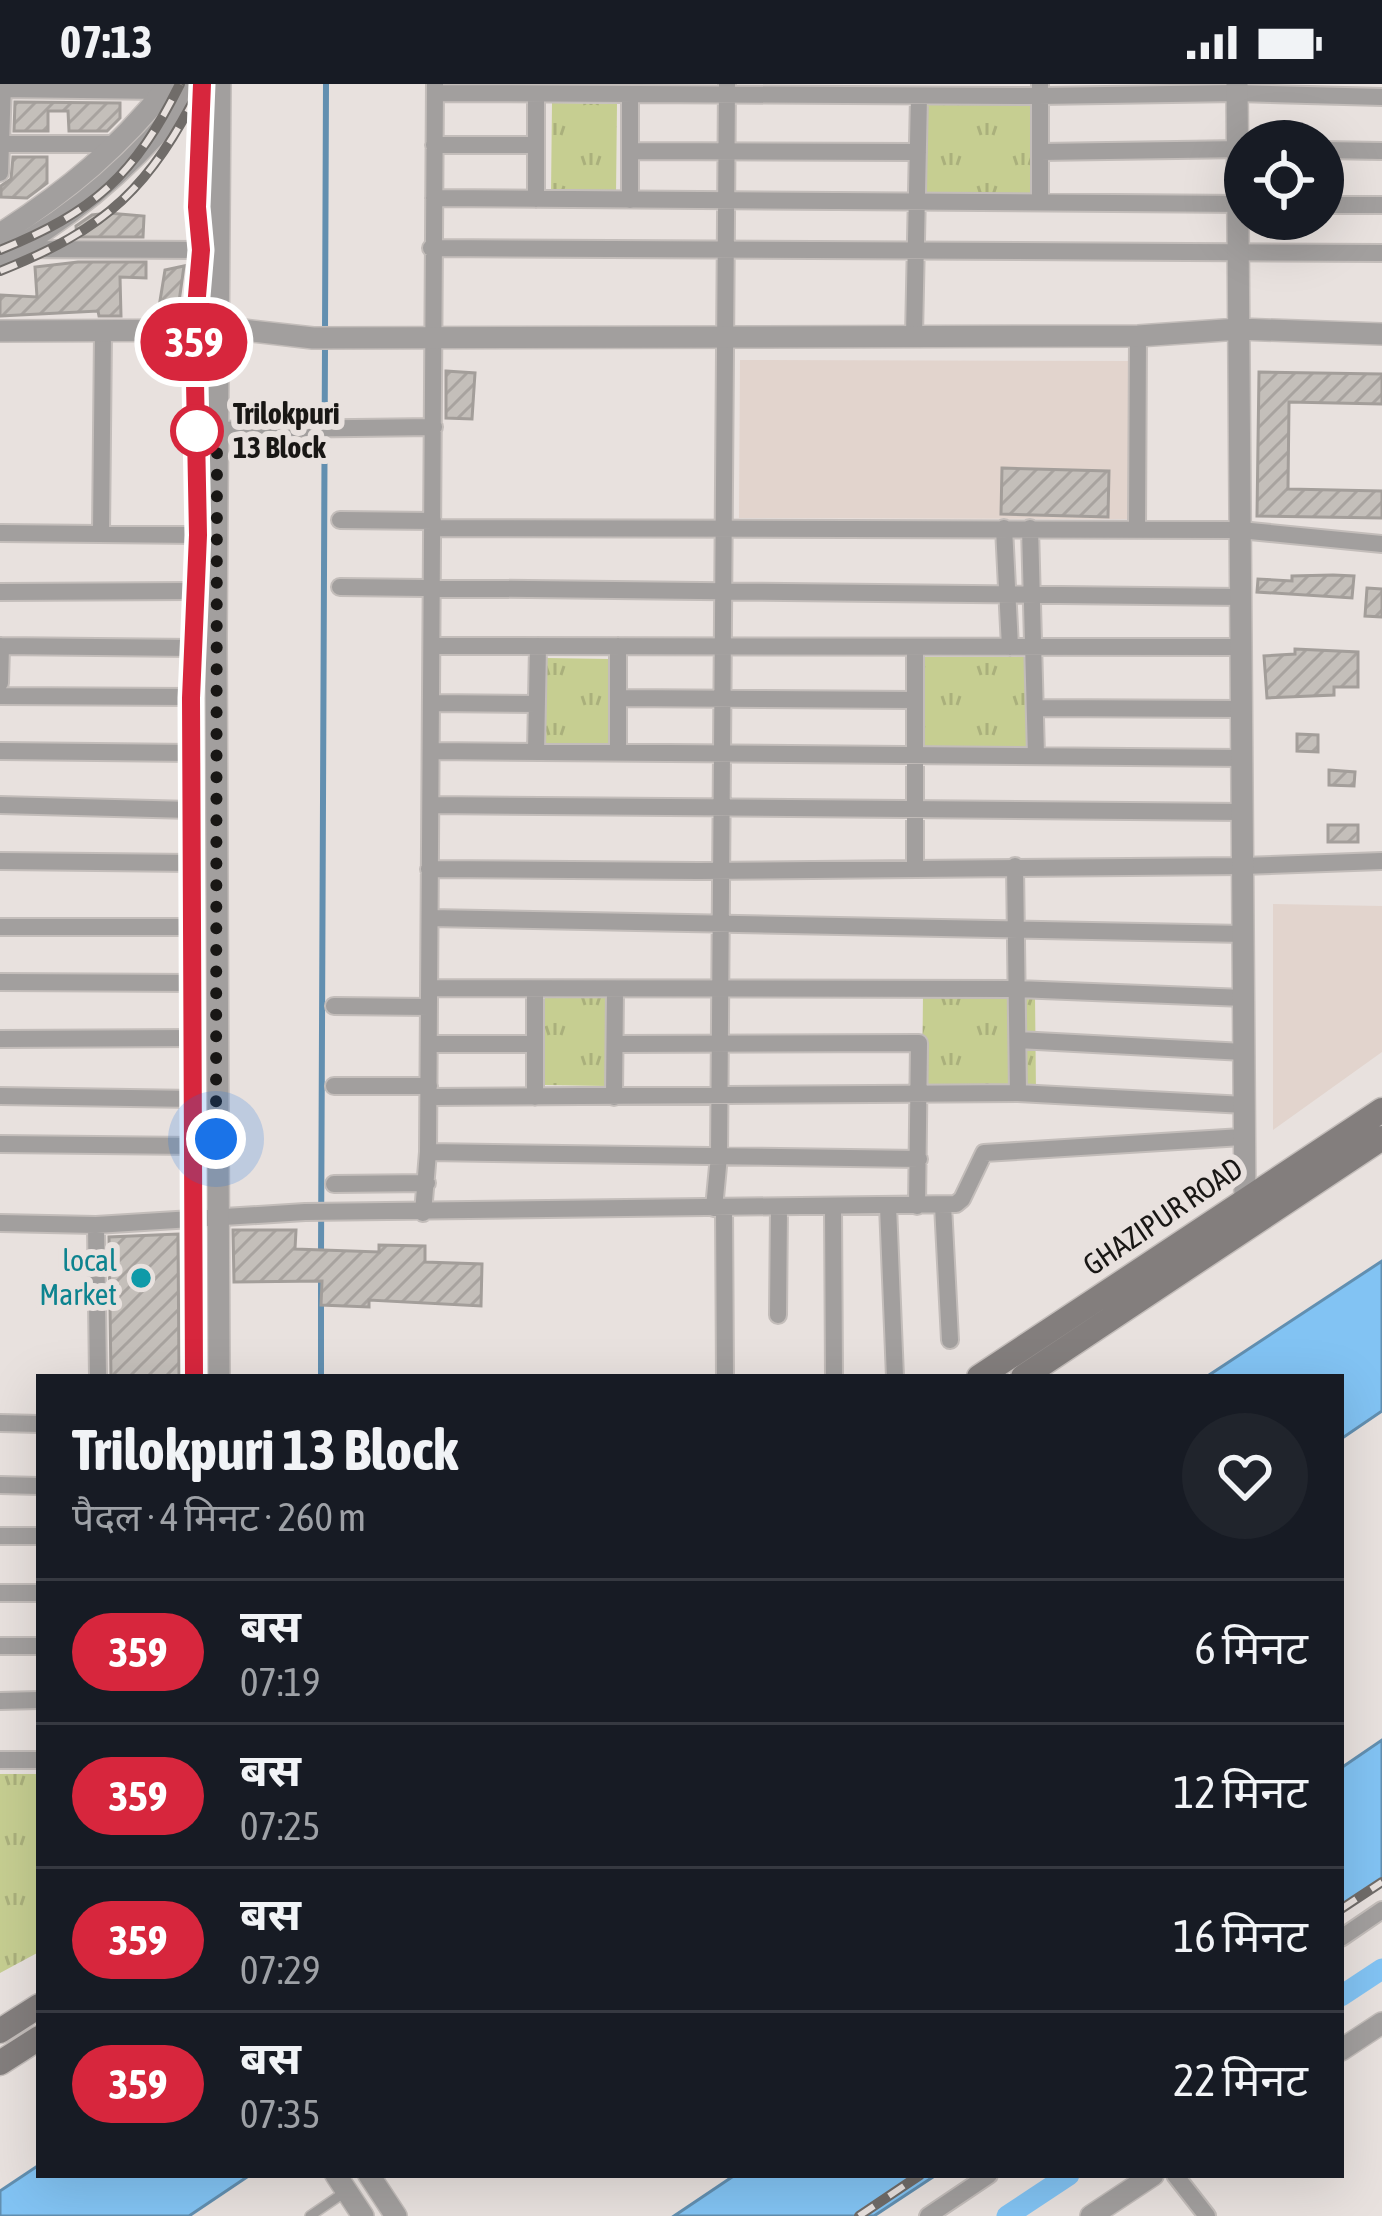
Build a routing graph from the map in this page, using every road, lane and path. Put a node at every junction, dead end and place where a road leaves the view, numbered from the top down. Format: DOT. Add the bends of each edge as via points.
graph roads {
  1 [pos="220,84"];
  2 [pos="2,87"];
  3 [pos="185,87"];
  4 [pos="435,88"];
  5 [pos="727,89"];
  6 [pos="1237,89"];
  7 [pos="1040,90"];
  8 [pos="536,94"];
  9 [pos="630,94"];
  10 [pos="919,96"];
  11 [pos="1382,97"];
  12 [pos="1239,120"];
  13 [pos="0,144"];
  14 [pos="119,144"];
  15 [pos="434,145"];
  16 [pos="535,145"];
  17 [pos="1224,148"];
  18 [pos="1344,150"];
  19 [pos="630,151"];
  20 [pos="726,151"];
  21 [pos="1382,151"];
  22 [pos="918,152"];
  23 [pos="1040,152"];
  24 [pos="0,173"];
  25 [pos="434,198"];
  26 [pos="536,199"];
  27 [pos="630,200"];
  28 [pos="725,200"];
  29 [pos="916,201"];
  30 [pos="1040,202"];
  31 [pos="1224,204"];
  32 [pos="1344,205"];
  33 [pos="1382,205"];
  34 [pos="1237,240"];
  35 [pos="3,246"];
  36 [pos="431,248"];
  37 [pos="201,250"];
  38 [pos="723,250"];
  39 [pos="913,251"];
  40 [pos="1236,253"];
  41 [pos="1382,254"];
  42 [pos="1239,329"];
  43 [pos="194,331"];
  44 [pos="220,331"];
  45 [pos="0,332"];
  46 [pos="104,333"];
  47 [pos="1382,334"];
  48 [pos="914,336"];
  49 [pos="1138,336"];
  50 [pos="434,337"];
  51 [pos="725,337"];
  52 [pos="434,427"];
  53 [pos="207,430"];
  54 [pos="340,520"];
  55 [pos="433,525"];
  56 [pos="724,528"];
  57 [pos="1004,528"];
  58 [pos="1030,528"];
  59 [pos="1137,528"];
  60 [pos="1240,530"];
  61 [pos="0,533"];
  62 [pos="101,533"];
  63 [pos="198,535"];
  64 [pos="1382,544"];
  65 [pos="340,587"];
  66 [pos="432,588"];
  67 [pos="193,591"];
  68 [pos="723,591"];
  69 [pos="0,592"];
  70 [pos="1007,595"];
  71 [pos="1032,595"];
  72 [pos="1240,598"];
  73 [pos="1,646"];
  74 [pos="432,646"];
  75 [pos="538,646"];
  76 [pos="618,646"];
  77 [pos="723,646"];
  78 [pos="915,646"];
  79 [pos="1034,646"];
  80 [pos="1010,647"];
  81 [pos="1241,647"];
  82 [pos="194,648"];
  83 [pos="0,683"];
  84 [pos="0,695"];
  85 [pos="191,698"];
  86 [pos="618,698"];
  87 [pos="723,698"];
  88 [pos="915,700"];
  89 [pos="431,704"];
  90 [pos="537,704"];
  91 [pos="1036,708"];
  92 [pos="1242,710"];
  93 [pos="0,751"];
  94 [pos="431,751"];
  95 [pos="194,752"];
  96 [pos="536,752"];
  97 [pos="617,753"];
  98 [pos="722,754"];
  99 [pos="914,755"];
  100 [pos="1036,756"];
  101 [pos="1242,758"];
  102 [pos="0,805"];
  103 [pos="431,805"];
  104 [pos="722,808"];
  105 [pos="191,809"];
  106 [pos="915,809"];
  107 [pos="1243,812"];
  108 [pos="0,861"];
  109 [pos="1382,861"];
  110 [pos="192,863"];
  111 [pos="1015,866"];
  112 [pos="1242,866"];
  113 [pos="915,868"];
  114 [pos="429,869"];
  115 [pos="722,871"];
  116 [pos="430,918"];
  117 [pos="721,924"];
  118 [pos="0,927"];
  119 [pos="193,927"];
  120 [pos="1017,928"];
  121 [pos="1244,934"];
  122 [pos="0,982"];
  123 [pos="195,982"];
  124 [pos="536,988"];
  125 [pos="616,989"];
  126 [pos="1017,989"];
  127 [pos="720,990"];
  128 [pos="429,997"];
  129 [pos="1244,998"];
  130 [pos="334,1006"];
  131 [pos="194,1038"];
  132 [pos="0,1040"];
  133 [pos="1018,1040"];
  134 [pos="720,1043"];
  135 [pos="429,1044"];
  136 [pos="535,1044"];
  137 [pos="615,1044"];
  138 [pos="1244,1052"];
  139 [pos="334,1086"];
  140 [pos="429,1091"];
  141 [pos="1018,1093"];
  142 [pos="0,1096"];
  143 [pos="719,1096"];
  144 [pos="919,1096"];
  145 [pos="535,1097"];
  146 [pos="614,1097"];
  147 [pos="195,1099"];
  148 [pos="1245,1105"];
  149 [pos="1382,1110"];
  150 [pos="1242,1137"];
  151 [pos="1382,1138"];
  152 [pos="0,1144"];
  153 [pos="194,1146"];
  154 [pos="428,1152"];
  155 [pos="719,1156"];
  156 [pos="919,1159"];
  157 [pos="427,1183"];
  158 [pos="334,1184"];
  159 [pos="1245,1198"];
  160 [pos="943,1205"];
  161 [pos="888,1206"];
  162 [pos="917,1206"];
  163 [pos="832,1207"];
  164 [pos="719,1208"];
  165 [pos="779,1208"];
  166 [pos="423,1213"];
  167 [pos="217,1220"];
  168 [pos="194,1221"];
  169 [pos="0,1223"];
  170 [pos="96,1225"];
  171 [pos="1245,1226"];
  172 [pos="778,1315"];
  173 [pos="950,1340"];
  174 [pos="98,1374"];
  175 [pos="194,1374"];
  176 [pos="219,1374"];
  177 [pos="725,1374"];
  178 [pos="834,1374"];
  179 [pos="895,1374"];
  180 [pos="984,1374"];
  181 [pos="1026,1374"];
  182 [pos="0,1424"];
  183 [pos="36,1424"];
  184 [pos="0,1486"];
  185 [pos="36,1486"];
  186 [pos="0,1535"];
  187 [pos="36,1536"];
  188 [pos="0,1593"];
  189 [pos="36,1593"];
  190 [pos="0,1646"];
  191 [pos="36,1646"];
  192 [pos="0,1700"];
  193 [pos="36,1700"];
  194 [pos="0,1760"];
  195 [pos="36,1760"];
  196 [pos="1382,1910"];
  197 [pos="1344,1936"];
  198 [pos="36,2008"];
  199 [pos="1382,2023"];
  200 [pos="0,2031"];
  201 [pos="36,2040"];
  202 [pos="1344,2048"];
  203 [pos="0,2063"];
  204 [pos="371,2178"];
  205 [pos="984,2178"];
  206 [pos="1148,2178"];
  207 [pos="1177,2178"];
  208 [pos="341,2183"];
  209 [pos="310,2216"];
  210 [pos="363,2216"];
  211 [pos="396,2216"];
  212 [pos="928,2216"];
  213 [pos="1091,2216"];
  214 [pos="1207,2216"];
  1 -- 44 [label="street"];
  2 -- 3 [label="street"];
  2 -- 13 [label="street"];
  3 -- 14 [label="street"];
  3 -- 35 [label="street" via="123,170 74,210"];
  3 -- 37 [label="street"];
  4 -- 8 [label="street"];
  4 -- 15 [label="street"];
  5 -- 9 [label="street"];
  5 -- 10 [label="street"];
  5 -- 20 [label="street"];
  6 -- 7 [label="street"];
  6 -- 11 [label="street"];
  6 -- 12 [label="street"];
  7 -- 10 [label="street"];
  7 -- 23 [label="street"];
  8 -- 9 [label="street"];
  8 -- 16 [label="street"];
  9 -- 19 [label="street"];
  10 -- 22 [label="street"];
  13 -- 14 [label="street"];
  13 -- 24 [label="street"];
  14 -- 35 [label="street"];
  15 -- 16 [label="street"];
  15 -- 25 [label="street"];
  16 -- 26 [label="street"];
  17 -- 23 [label="street"];
  18 -- 21 [label="street"];
  19 -- 20 [label="street"];
  19 -- 27 [label="street"];
  20 -- 22 [label="street"];
  20 -- 28 [label="street"];
  22 -- 29 [label="street"];
  23 -- 30 [label="street"];
  25 -- 26 [label="street"];
  25 -- 36 [label="street"];
  26 -- 27 [label="street"];
  27 -- 28 [label="street"];
  28 -- 29 [label="street"];
  28 -- 38 [label="street"];
  29 -- 30 [label="street"];
  29 -- 39 [label="street"];
  30 -- 31 [label="street"];
  32 -- 33 [label="street"];
  34 -- 40 [label="street"];
  35 -- 37 [label="street"];
  36 -- 38 [label="street"];
  36 -- 50 [label="street"];
  37 -- 43 [label="street"];
  38 -- 39 [label="street"];
  38 -- 51 [label="street"];
  39 -- 40 [label="street"];
  39 -- 48 [label="street"];
  40 -- 41 [label="street"];
  40 -- 42 [label="street"];
  42 -- 47 [label="street"];
  42 -- 49 [label="street"];
  42 -- 60 [label="street"];
  43 -- 44 [label="street"];
  43 -- 46 [label="street"];
  43 -- 53 [label="street"];
  44 -- 50 [label="street"];
  44 -- 53 [label="street"];
  45 -- 46 [label="street"];
  46 -- 62 [label="street"];
  48 -- 49 [label="street"];
  48 -- 51 [label="street"];
  49 -- 59 [label="street"];
  50 -- 51 [label="street"];
  50 -- 52 [label="street"];
  51 -- 56 [label="street"];
  52 -- 53 [label="street"];
  52 -- 55 [label="street"];
  53 -- 63 [label="street"];
  53 -- 167 [label="street"];
  54 -- 55 [label="street"];
  55 -- 56 [label="street"];
  55 -- 66 [label="street"];
  56 -- 57 [label="street"];
  56 -- 68 [label="street"];
  57 -- 58 [label="street"];
  57 -- 70 [label="street"];
  58 -- 59 [label="street"];
  58 -- 71 [label="street"];
  59 -- 60 [label="street"];
  60 -- 64 [label="street"];
  60 -- 72 [label="street"];
  61 -- 62 [label="street"];
  62 -- 63 [label="street"];
  63 -- 67 [label="street"];
  65 -- 66 [label="street"];
  66 -- 68 [label="street"];
  66 -- 74 [label="street"];
  67 -- 69 [label="street"];
  67 -- 82 [label="street"];
  68 -- 70 [label="street"];
  68 -- 77 [label="street"];
  70 -- 71 [label="street"];
  70 -- 80 [label="street"];
  71 -- 72 [label="street"];
  71 -- 79 [label="street"];
  72 -- 81 [label="street"];
  73 -- 82 [label="street"];
  73 -- 83 [label="street"];
  74 -- 75 [label="street"];
  74 -- 89 [label="street"];
  75 -- 76 [label="street"];
  75 -- 90 [label="street"];
  76 -- 77 [label="street"];
  76 -- 86 [label="street"];
  77 -- 78 [label="street"];
  77 -- 87 [label="street"];
  78 -- 80 [label="street"];
  78 -- 88 [label="street"];
  79 -- 80 [label="street"];
  79 -- 81 [label="street"];
  79 -- 91 [label="street"];
  81 -- 92 [label="street"];
  82 -- 85 [label="street"];
  84 -- 85 [label="street"];
  85 -- 95 [label="street"];
  86 -- 87 [label="street"];
  86 -- 97 [label="street"];
  87 -- 88 [label="street"];
  87 -- 98 [label="street"];
  88 -- 99 [label="street"];
  89 -- 90 [label="street"];
  89 -- 94 [label="street"];
  90 -- 96 [label="street"];
  91 -- 92 [label="street"];
  91 -- 100 [label="street"];
  92 -- 101 [label="street"];
  93 -- 95 [label="street"];
  94 -- 96 [label="street"];
  94 -- 103 [label="street"];
  95 -- 105 [label="street"];
  96 -- 97 [label="street"];
  97 -- 98 [label="street"];
  98 -- 99 [label="street"];
  98 -- 104 [label="street"];
  99 -- 100 [label="street"];
  99 -- 106 [label="street"];
  100 -- 101 [label="street"];
  101 -- 107 [label="street"];
  102 -- 105 [label="street"];
  103 -- 104 [label="street"];
  103 -- 114 [label="street"];
  104 -- 106 [label="street"];
  104 -- 115 [label="street"];
  105 -- 110 [label="street"];
  106 -- 107 [label="street"];
  106 -- 113 [label="street"];
  107 -- 112 [label="street"];
  108 -- 110 [label="street"];
  109 -- 112 [label="street"];
  110 -- 119 [label="street"];
  111 -- 112 [label="street"];
  111 -- 113 [label="street"];
  111 -- 120 [label="street"];
  112 -- 121 [label="street"];
  113 -- 115 [label="street"];
  114 -- 115 [label="street"];
  114 -- 116 [label="street"];
  115 -- 117 [label="street"];
  116 -- 117 [label="street"];
  116 -- 128 [label="street"];
  117 -- 120 [label="street"];
  117 -- 127 [label="street"];
  118 -- 119 [label="street"];
  119 -- 123 [label="street"];
  120 -- 121 [label="street"];
  120 -- 126 [label="street"];
  121 -- 129 [label="street"];
  122 -- 123 [label="street"];
  123 -- 131 [label="street"];
  124 -- 125 [label="street"];
  124 -- 128 [label="street"];
  124 -- 136 [label="street"];
  125 -- 127 [label="street"];
  125 -- 137 [label="street"];
  126 -- 127 [label="street"];
  126 -- 129 [label="street"];
  126 -- 133 [label="street"];
  127 -- 134 [label="street"];
  128 -- 130 [label="street"];
  128 -- 135 [label="street"];
  129 -- 138 [label="street"];
  131 -- 132 [label="street"];
  131 -- 147 [label="street"];
  133 -- 138 [label="street"];
  133 -- 141 [label="street"];
  134 -- 137 [label="street"];
  134 -- 143 [label="street"];
  134 -- 144 [label="street" via="919,1042"];
  135 -- 136 [label="street"];
  135 -- 140 [label="street"];
  136 -- 145 [label="street"];
  137 -- 146 [label="street"];
  138 -- 148 [label="street"];
  139 -- 140 [label="street"];
  140 -- 145 [label="street"];
  140 -- 154 [label="street"];
  141 -- 144 [label="street"];
  141 -- 148 [label="street"];
  142 -- 147 [label="street"];
  143 -- 144 [label="street"];
  143 -- 146 [label="street"];
  143 -- 155 [label="street"];
  144 -- 156 [label="street"];
  145 -- 146 [label="street"];
  147 -- 153 [label="street"];
  148 -- 150 [label="street"];
  149 -- 159 [label="main road, GHAZIPUR ROAD"];
  150 -- 159 [label="street"];
  150 -- 160 [label="street" via="984,1153 962,1199"];
  151 -- 171 [label="main road, GHAZIPUR ROAD"];
  152 -- 153 [label="street"];
  153 -- 168 [label="street"];
  154 -- 155 [label="street"];
  154 -- 157 [label="street"];
  155 -- 156 [label="street"];
  155 -- 164 [label="street"];
  156 -- 162 [label="street"];
  157 -- 158 [label="street"];
  157 -- 166 [label="street"];
  159 -- 171 [label="street"];
  159 -- 180 [label="main road, GHAZIPUR ROAD"];
  160 -- 162 [label="street"];
  160 -- 173 [label="street"];
  161 -- 162 [label="street"];
  161 -- 163 [label="street"];
  161 -- 179 [label="street"];
  163 -- 165 [label="street"];
  163 -- 178 [label="street"];
  164 -- 165 [label="street"];
  164 -- 166 [label="street"];
  164 -- 177 [label="street"];
  165 -- 172 [label="street"];
  166 -- 167 [label="street"];
  167 -- 168 [label="street"];
  167 -- 176 [label="street"];
  168 -- 170 [label="street"];
  168 -- 175 [label="street"];
  169 -- 170 [label="street"];
  170 -- 174 [label="street"];
  171 -- 181 [label="main road, GHAZIPUR ROAD"];
  182 -- 183 [label="street"];
  184 -- 185 [label="street"];
  186 -- 187 [label="street"];
  188 -- 189 [label="street"];
  190 -- 191 [label="street"];
  192 -- 193 [label="street"];
  194 -- 195 [label="street"];
  196 -- 197 [label="street"];
  198 -- 200 [label="main road"];
  199 -- 202 [label="street"];
  201 -- 203 [label="main road"];
  204 -- 211 [label="street"];
  205 -- 212 [label="street"];
  206 -- 213 [label="street"];
  207 -- 214 [label="street"];
  208 -- 209 [label="lane"];
  208 -- 210 [label="street"];
}
